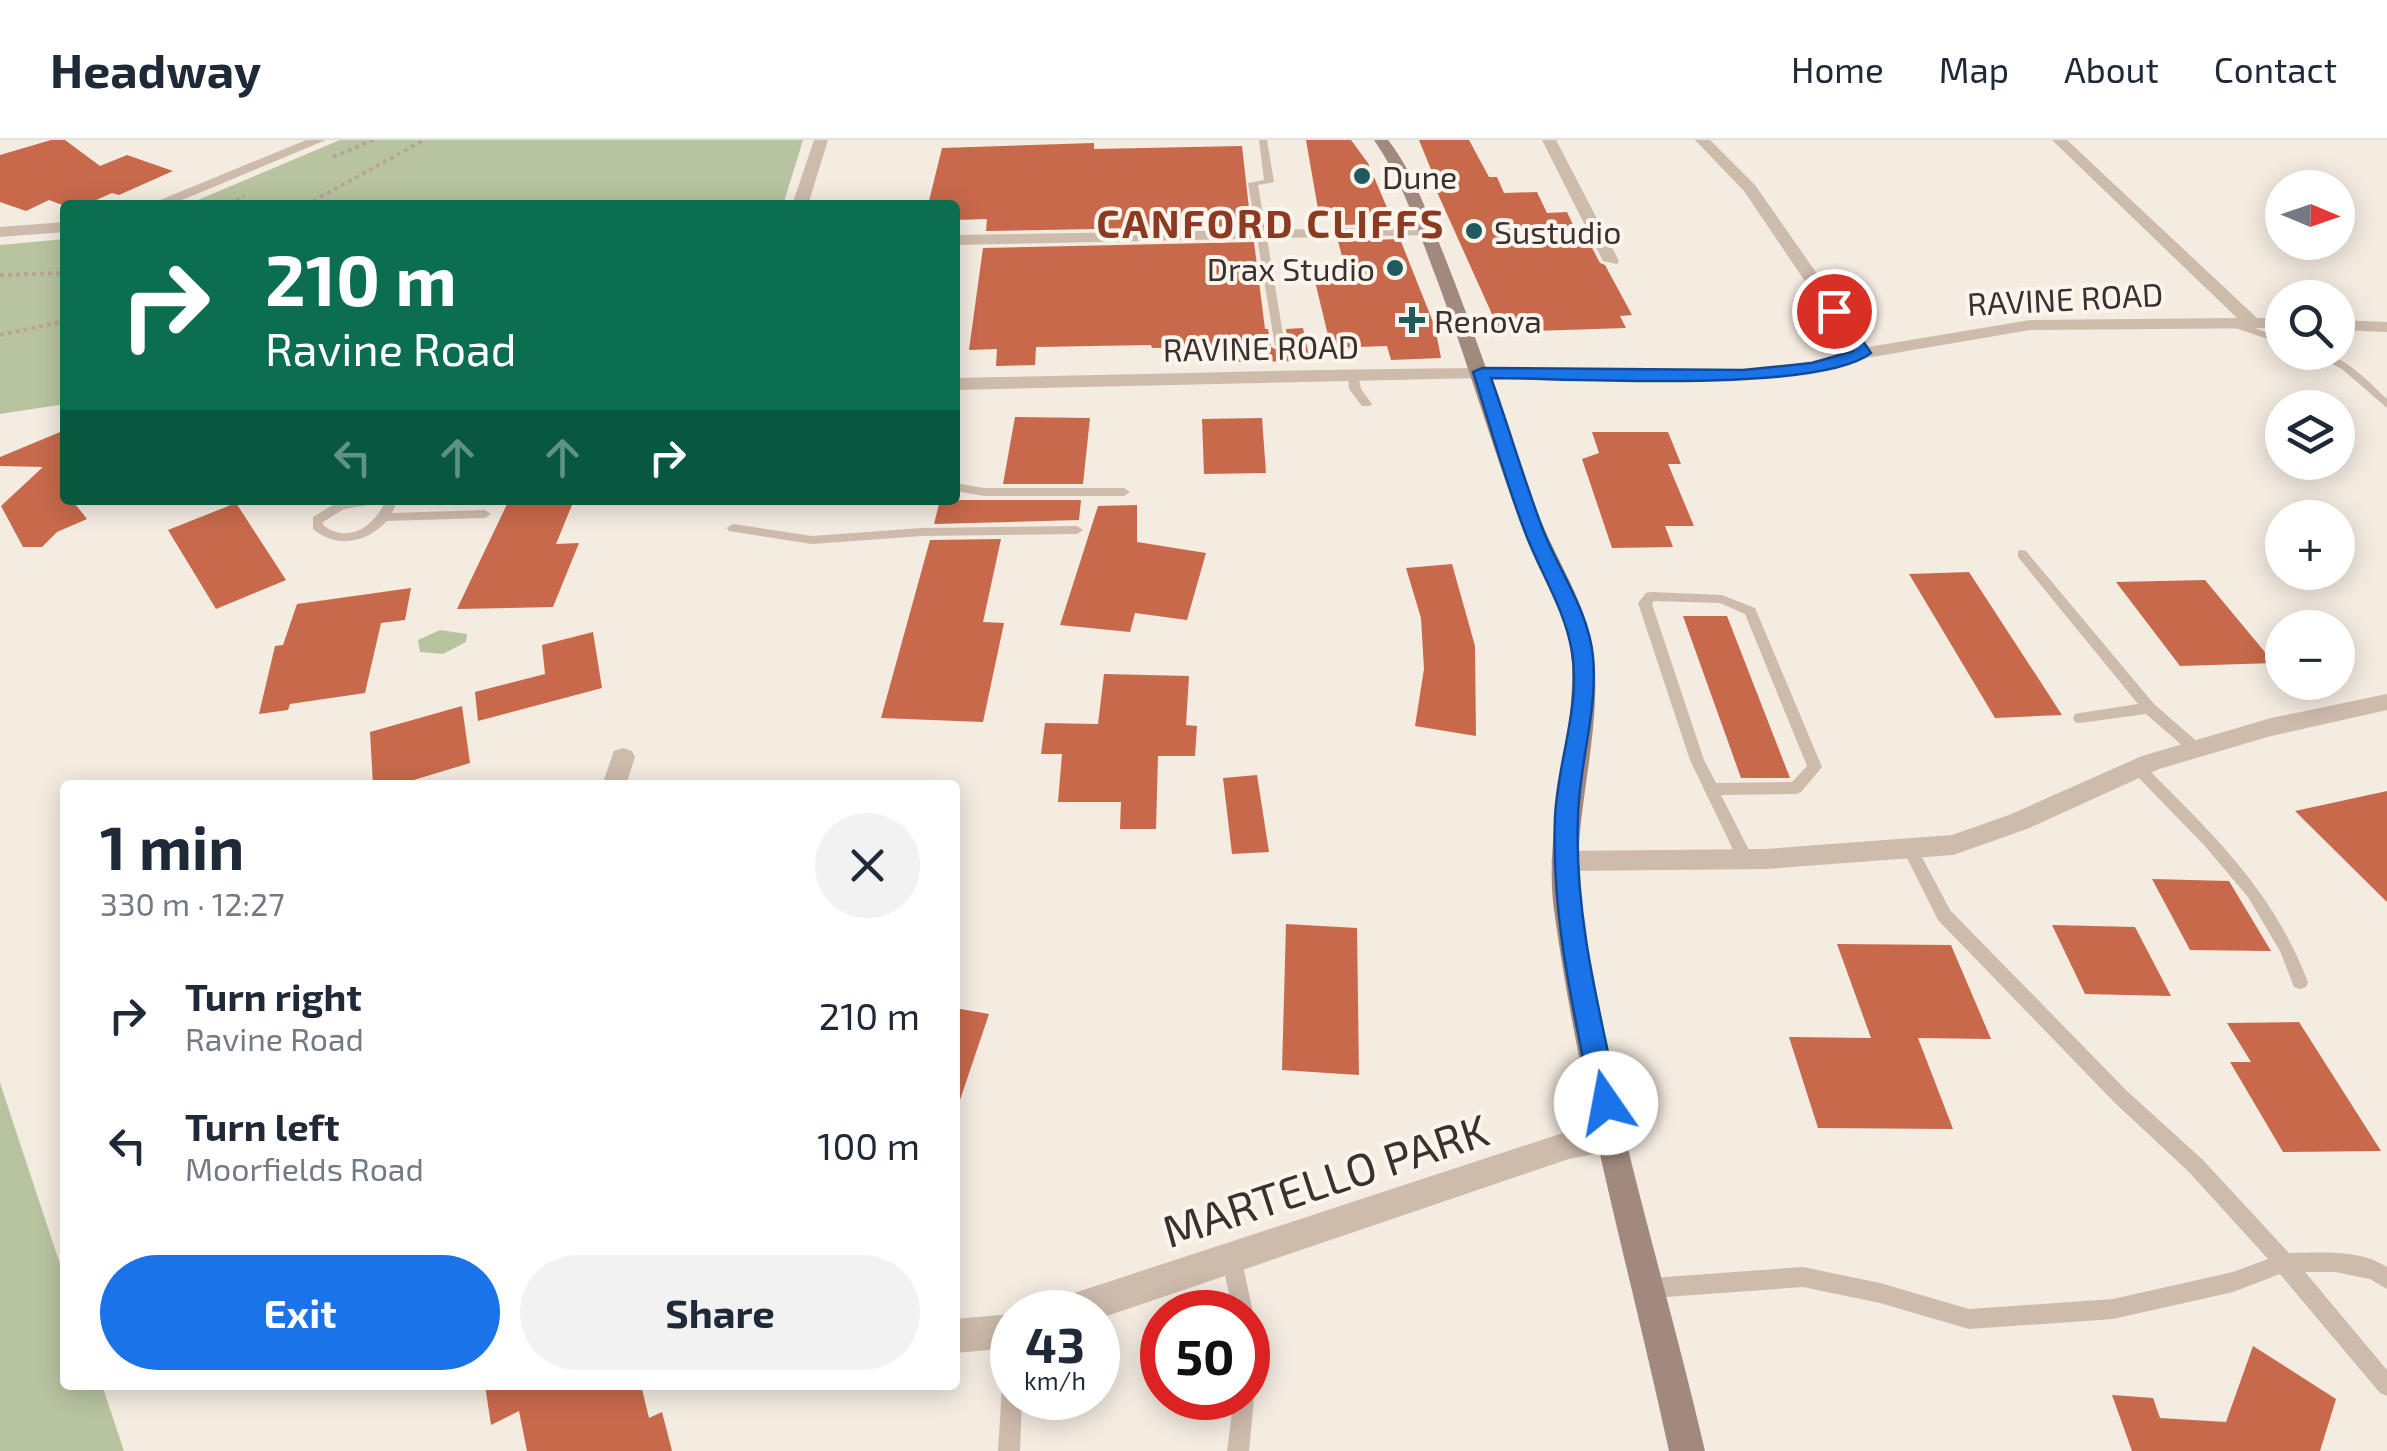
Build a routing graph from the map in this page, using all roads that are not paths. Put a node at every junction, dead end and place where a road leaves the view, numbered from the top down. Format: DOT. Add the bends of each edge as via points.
graph roads {
  1 [pos="318,140"];
  2 [pos="820,140"];
  3 [pos="1262,140"];
  4 [pos="1381,140"];
  5 [pos="1548,140"];
  6 [pos="1702,140"];
  7 [pos="2060,140"];
  8 [pos="168,200"];
  9 [pos="802,200"];
  10 [pos="60,227"];
  11 [pos="1427,230"];
  12 [pos="0,232"];
  13 [pos="1264,234"];
  14 [pos="960,240"];
  15 [pos="1611,262"];
  16 [pos="2227,321"];
  17 [pos="2250,321"];
  18 [pos="2265,321"];
  19 [pos="2355,326"];
  20 [pos="2387,327"];
  21 [pos="2265,335"];
  22 [pos="1280,346"];
  23 [pos="1863,353"];
  24 [pos="2348,370"];
  25 [pos="1482,372"];
  26 [pos="1352,375"];
  27 [pos="960,389"];
  28 [pos="1366,404"];
  29 [pos="2387,406"];
  30 [pos="960,487"];
  31 [pos="1124,492"];
  32 [pos="353,505"];
  33 [pos="391,505"];
  34 [pos="485,514"];
  35 [pos="388,517"];
  36 [pos="732,528"];
  37 [pos="1077,530"];
  38 [pos="2022,554"];
  39 [pos="2387,702"];
  40 [pos="2150,708"];
  41 [pos="2080,718"];
  42 [pos="2196,748"];
  43 [pos="623,757"];
  44 [pos="2138,768"];
  45 [pos="616,780"];
  46 [pos="1713,790"];
  47 [pos="1910,848"];
  48 [pos="1744,858"];
  49 [pos="1564,861"];
  50 [pos="2300,982"];
  51 [pos="1613,1138"];
  52 [pos="1231,1258"];
  53 [pos="2283,1263"];
  54 [pos="2387,1279"];
  55 [pos="1652,1288"];
  56 [pos="1238,1290"];
  57 [pos="1120,1295"];
  58 [pos="990,1334"];
  59 [pos="960,1336"];
  60 [pos="2387,1386"];
  61 [pos="1010,1420"];
  62 [pos="1242,1420"];
  63 [pos="1008,1451"];
  64 [pos="1238,1451"];
  65 [pos="1687,1451"];
  1 -- 8 [label="street"];
  2 -- 9 [label="street"];
  3 -- 13 [label="lane" via="1269,182 1253,183"];
  4 -- 11 [label="main road"];
  5 -- 15 [label="street"];
  6 -- 23 [label="street" via="1750,188"];
  7 -- 17 [label="street"];
  10 -- 12 [label="street"];
  11 -- 13 [label="street"];
  11 -- 25 [label="main road"];
  13 -- 14 [label="street"];
  13 -- 22 [label="lane"];
  16 -- 17 [label="street, RAVINE ROAD"];
  16 -- 21 [label="lane"];
  16 -- 23 [label="street, RAVINE ROAD" via="2030,324"];
  17 -- 18 [label="street, RAVINE ROAD"];
  19 -- 20 [label="street"];
  23 -- 25 [label="street, RAVINE ROAD" via="1814,368 1743,375"];
  24 -- 29 [label="lane"];
  25 -- 26 [label="street, RAVINE ROAD"];
  25 -- 49 [label="main road" via="1583,654"];
  26 -- 27 [label="street, RAVINE ROAD" via="1282,369"];
  26 -- 28 [label="lane"];
  30 -- 31 [label="lane"];
  32 -- 35 [label="lane" via="328,511 317,526 335,538 354,537"];
  33 -- 35 [label="lane"];
  34 -- 35 [label="lane"];
  36 -- 37 [label="lane" via="812,540"];
  38 -- 40 [label="lane"];
  39 -- 42 [label="street"];
  40 -- 41 [label="lane"];
  40 -- 42 [label="lane"];
  42 -- 44 [label="street"];
  43 -- 45 [label="street"];
  44 -- 47 [label="street" via="1953,846"];
  44 -- 50 [label="lane" via="2242,876 2288,944"];
  46 -- 46 [label="lane" via="1696,760 1645,603 1651,596 1722,599 1750,611 1815,766 1796,788"];
  46 -- 48 [label="lane"];
  47 -- 48 [label="street"];
  47 -- 53 [label="lane" via="1944,915 2196,1166"];
  48 -- 49 [label="street"];
  49 -- 51 [label="main road" via="1576,964"];
  51 -- 52 [label="street, MARTELLO PARK" via="1569,1145"];
  51 -- 55 [label="main road"];
  52 -- 56 [label="lane"];
  52 -- 57 [label="street, MARTELLO PARK"];
  53 -- 54 [label="lane" via="2335,1262"];
  53 -- 55 [label="lane" via="2233,1282 2113,1308 1970,1319 1803,1277"];
  53 -- 60 [label="lane"];
  55 -- 65 [label="main road"];
  58 -- 59 [label="street"];
  61 -- 63 [label="lane"];
  62 -- 64 [label="lane"];
}
